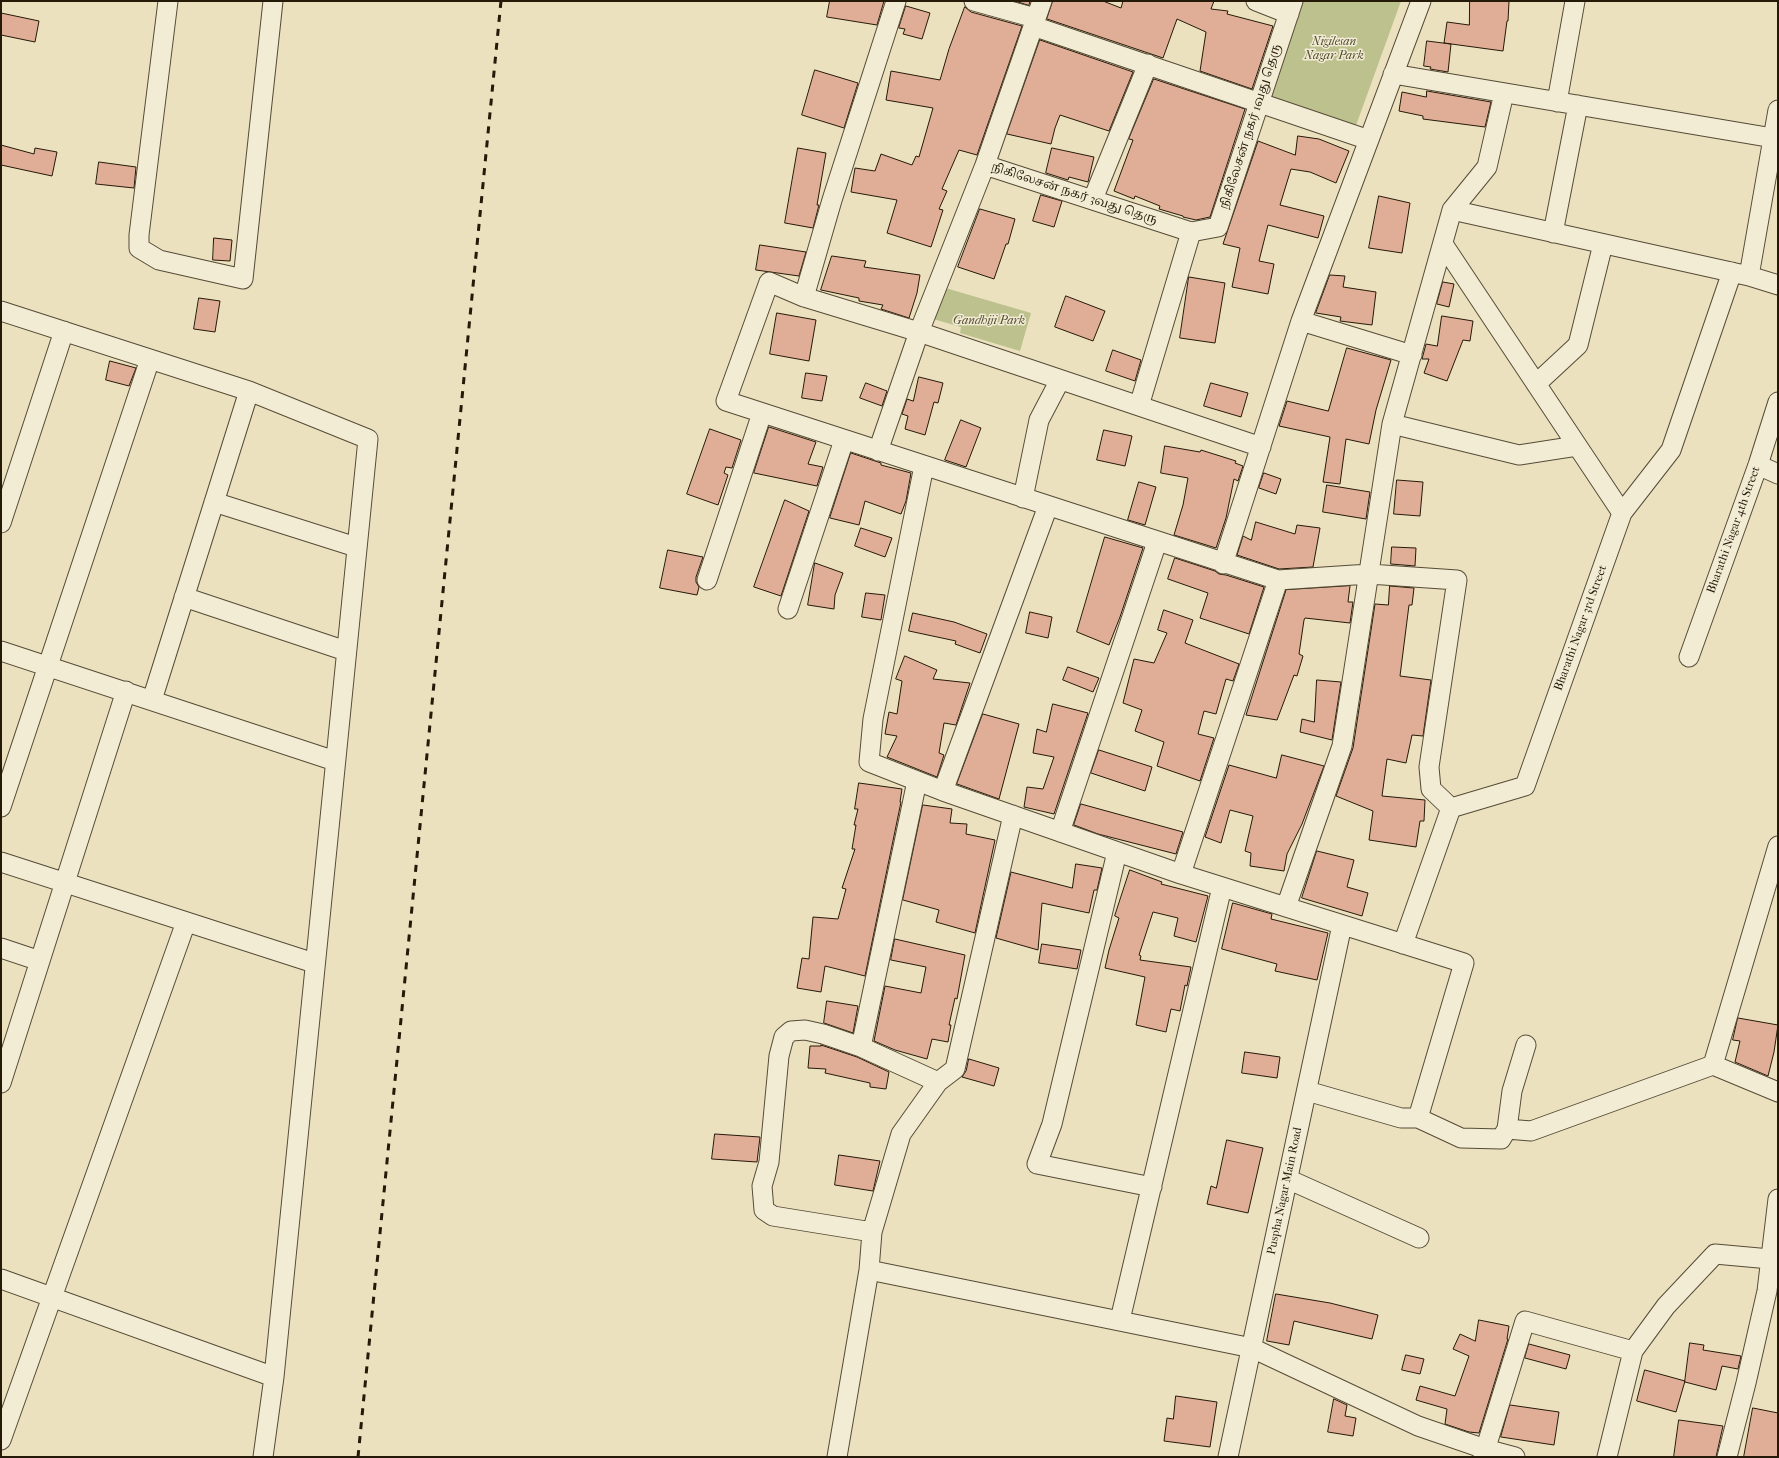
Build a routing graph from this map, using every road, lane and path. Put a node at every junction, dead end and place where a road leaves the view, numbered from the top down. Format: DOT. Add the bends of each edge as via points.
graph roads {
  1 [pos="168,1"];
  2 [pos="273,1"];
  3 [pos="896,1"];
  4 [pos="974,1"];
  5 [pos="1256,1"];
  6 [pos="1421,1"];
  7 [pos="1575,1"];
  8 [pos="1291,8"];
  9 [pos="1037,15"];
  10 [pos="1148,64"];
  11 [pos="1393,74"];
  12 [pos="1504,93"];
  13 [pos="1557,102"];
  14 [pos="1260,103"];
  15 [pos="1578,105"];
  16 [pos="1778,115"];
  17 [pos="1773,138"];
  18 [pos="1368,140"];
  19 [pos="985,165"];
  20 [pos="1093,199"];
  21 [pos="1452,210"];
  22 [pos="1191,232"];
  23 [pos="1553,233"];
  24 [pos="1443,244"];
  25 [pos="1603,244"];
  26 [pos="1741,274"];
  27 [pos="1778,285"];
  28 [pos="804,297"];
  29 [pos="1,311"];
  30 [pos="1301,321"];
  31 [pos="64,331"];
  32 [pos="919,332"];
  33 [pos="1412,355"];
  34 [pos="150,359"];
  35 [pos="1060,380"];
  36 [pos="1536,384"];
  37 [pos="249,391"];
  38 [pos="1778,402"];
  39 [pos="1139,406"];
  40 [pos="762,412"];
  41 [pos="1392,424"];
  42 [pos="844,440"];
  43 [pos="1577,446"];
  44 [pos="1261,447"];
  45 [pos="878,451"];
  46 [pos="1758,465"];
  47 [pos="924,466"];
  48 [pos="1778,474"];
  49 [pos="1023,498"];
  50 [pos="214,502"];
  51 [pos="1048,506"];
  52 [pos="1622,513"];
  53 [pos="1,523"];
  54 [pos="1157,542"];
  55 [pos="356,548"];
  56 [pos="1223,564"];
  57 [pos="1369,574"];
  58 [pos="707,580"];
  59 [pos="1278,580"];
  60 [pos="184,597"];
  61 [pos="788,609"];
  62 [pos="1,651"];
  63 [pos="346,651"];
  64 [pos="1689,657"];
  65 [pos="48,666"];
  66 [pos="126,692"];
  67 [pos="152,700"];
  68 [pos="335,760"];
  69 [pos="917,781"];
  70 [pos="943,791"];
  71 [pos="1,807"];
  72 [pos="1451,808"];
  73 [pos="1013,815"];
  74 [pos="1060,832"];
  75 [pos="1778,846"];
  76 [pos="1117,852"];
  77 [pos="1,862"];
  78 [pos="1181,874"];
  79 [pos="66,882"];
  80 [pos="1222,887"];
  81 [pos="1286,907"];
  82 [pos="186,922"];
  83 [pos="1342,925"];
  84 [pos="1404,944"];
  85 [pos="1,948"];
  86 [pos="40,961"];
  87 [pos="314,963"];
  88 [pos="1526,1045"];
  89 [pos="861,1047"];
  90 [pos="1713,1065"];
  91 [pos="938,1082"];
  92 [pos="1,1083"];
  93 [pos="1306,1091"];
  94 [pos="1778,1092"];
  95 [pos="1418,1118"];
  96 [pos="1507,1129"];
  97 [pos="1287,1181"];
  98 [pos="1152,1187"];
  99 [pos="1778,1199"];
  100 [pos="872,1232"];
  101 [pos="1419,1238"];
  102 [pos="1770,1260"];
  103 [pos="869,1270"];
  104 [pos="1,1279"];
  105 [pos="53,1298"];
  106 [pos="1120,1320"];
  107 [pos="1252,1348"];
  108 [pos="1633,1351"];
  109 [pos="274,1377"];
  110 [pos="1,1440"];
  111 [pos="1484,1453"];
  112 [pos="263,1457"];
  113 [pos="837,1457"];
  114 [pos="1228,1457"];
  115 [pos="1515,1457"];
  116 [pos="1607,1457"];
  117 [pos="1727,1457"];
  1 -- 2 [label="street" via="139,248 159,260 243,279"];
  3 -- 28 [label="street" via="832,200"];
  4 -- 9 [label="street"];
  5 -- 8 [label="street"];
  6 -- 11 [label="street"];
  7 -- 13 [label="street"];
  8 -- 14 [label="street, நிகிலேசன் நகர் 1வது தெரு"];
  9 -- 10 [label="street"];
  9 -- 19 [label="street, நிகிலேசன் நகர் 3வது தெரு"];
  10 -- 14 [label="street"];
  10 -- 20 [label="street"];
  11 -- 12 [label="street"];
  11 -- 18 [label="street"];
  12 -- 13 [label="street"];
  12 -- 21 [label="street" via="1487,167"];
  13 -- 15 [label="street"];
  14 -- 18 [label="street"];
  14 -- 22 [label="street, நிகிலேசன் நகர் 1வது தெரு" via="1218,227"];
  15 -- 17 [label="street"];
  15 -- 23 [label="street"];
  16 -- 17 [label="street, Bharathi Nagar 3rd Street"];
  17 -- 26 [label="street, Bharathi Nagar 3rd Street"];
  18 -- 30 [label="street"];
  19 -- 20 [label="street, நிகிலேசன் நகர் 3வது தெரு"];
  19 -- 32 [label="street"];
  20 -- 22 [label="street, நிகிலேசன் நகர் 3வது தெரு"];
  21 -- 23 [label="street"];
  21 -- 24 [label="street"];
  22 -- 39 [label="street"];
  23 -- 25 [label="street"];
  24 -- 33 [label="street"];
  24 -- 36 [label="street"];
  25 -- 26 [label="street"];
  25 -- 36 [label="street" via="1578,345"];
  26 -- 27 [label="street"];
  26 -- 52 [label="street, Bharathi Nagar 3rd Street" via="1671,450"];
  28 -- 32 [label="street"];
  28 -- 40 [label="street" via="769,282 726,401"];
  29 -- 31 [label="street"];
  30 -- 33 [label="street"];
  30 -- 44 [label="street"];
  31 -- 34 [label="street"];
  31 -- 53 [label="street"];
  32 -- 35 [label="street"];
  32 -- 45 [label="street"];
  33 -- 41 [label="street"];
  34 -- 37 [label="street"];
  34 -- 65 [label="street"];
  35 -- 39 [label="street"];
  35 -- 49 [label="street" via="1039,420"];
  36 -- 43 [label="street"];
  37 -- 50 [label="street"];
  37 -- 55 [label="street" via="368,439"];
  38 -- 46 [label="street, Bharathi Nagar 4th Street"];
  39 -- 44 [label="street"];
  40 -- 42 [label="street"];
  40 -- 58 [label="street"];
  41 -- 43 [label="street" via="1520,455"];
  41 -- 57 [label="street"];
  42 -- 45 [label="street"];
  42 -- 61 [label="street"];
  43 -- 52 [label="street"];
  44 -- 56 [label="street"];
  45 -- 47 [label="street"];
  46 -- 48 [label="street"];
  46 -- 64 [label="street, Bharathi Nagar 4th Street"];
  47 -- 49 [label="street"];
  47 -- 69 [label="street" via="873,720 869,762"];
  49 -- 51 [label="street"];
  50 -- 55 [label="street"];
  50 -- 60 [label="street"];
  51 -- 54 [label="street"];
  51 -- 70 [label="street"];
  52 -- 72 [label="street, Bharathi Nagar 3rd Street" via="1525,786"];
  54 -- 56 [label="street"];
  54 -- 74 [label="street"];
  55 -- 63 [label="street"];
  56 -- 59 [label="street"];
  57 -- 59 [label="street"];
  57 -- 72 [label="street" via="1458,580 1429,767 1431,789"];
  57 -- 81 [label="street" via="1342,746"];
  59 -- 78 [label="street"];
  60 -- 63 [label="street"];
  60 -- 67 [label="street"];
  62 -- 65 [label="street"];
  63 -- 68 [label="street"];
  65 -- 66 [label="street"];
  65 -- 71 [label="street"];
  66 -- 67 [label="street"];
  66 -- 79 [label="street"];
  67 -- 68 [label="street"];
  68 -- 87 [label="street"];
  69 -- 70 [label="street"];
  69 -- 89 [label="street"];
  70 -- 73 [label="street"];
  72 -- 84 [label="street"];
  73 -- 74 [label="street"];
  73 -- 91 [label="street" via="955,1069"];
  74 -- 76 [label="street"];
  75 -- 90 [label="street"];
  76 -- 78 [label="street"];
  76 -- 98 [label="street" via="1052,1124 1037,1164"];
  77 -- 79 [label="street"];
  78 -- 80 [label="street"];
  79 -- 82 [label="street"];
  79 -- 86 [label="street"];
  80 -- 81 [label="street"];
  80 -- 98 [label="street"];
  81 -- 83 [label="street"];
  82 -- 87 [label="street"];
  82 -- 105 [label="street"];
  83 -- 84 [label="street"];
  83 -- 93 [label="street, Puspha Nagar Main Road"];
  84 -- 95 [label="street" via="1464,963"];
  85 -- 86 [label="street"];
  86 -- 92 [label="street"];
  87 -- 109 [label="street"];
  88 -- 96 [label="street" via="1512,1091"];
  89 -- 91 [label="street"];
  89 -- 100 [label="street" via="805,1030 791,1031 784,1037 779,1056 770,1162 762,1186 764,1210 773,1216"];
  90 -- 94 [label="street"];
  90 -- 96 [label="street" via="1531,1132"];
  91 -- 100 [label="street" via="901,1134"];
  93 -- 95 [label="street" via="1401,1118"];
  93 -- 97 [label="street, Puspha Nagar Main Road"];
  95 -- 96 [label="street" via="1461,1138 1501,1139"];
  97 -- 101 [label="street"];
  97 -- 107 [label="street, Puspha Nagar Main Road"];
  98 -- 106 [label="street"];
  99 -- 102 [label="street"];
  100 -- 103 [label="street"];
  102 -- 108 [label="street" via="1715,1254 1666,1306"];
  102 -- 117 [label="street" via="1767,1290"];
  103 -- 106 [label="street"];
  103 -- 113 [label="street"];
  104 -- 105 [label="street"];
  105 -- 109 [label="street"];
  105 -- 110 [label="street"];
  106 -- 107 [label="street"];
  107 -- 111 [label="street" via="1418,1426"];
  107 -- 114 [label="street, Puspha Nagar Main Road"];
  108 -- 111 [label="street" via="1525,1321"];
  108 -- 116 [label="street"];
  109 -- 112 [label="street"];
  111 -- 115 [label="street"];
}
